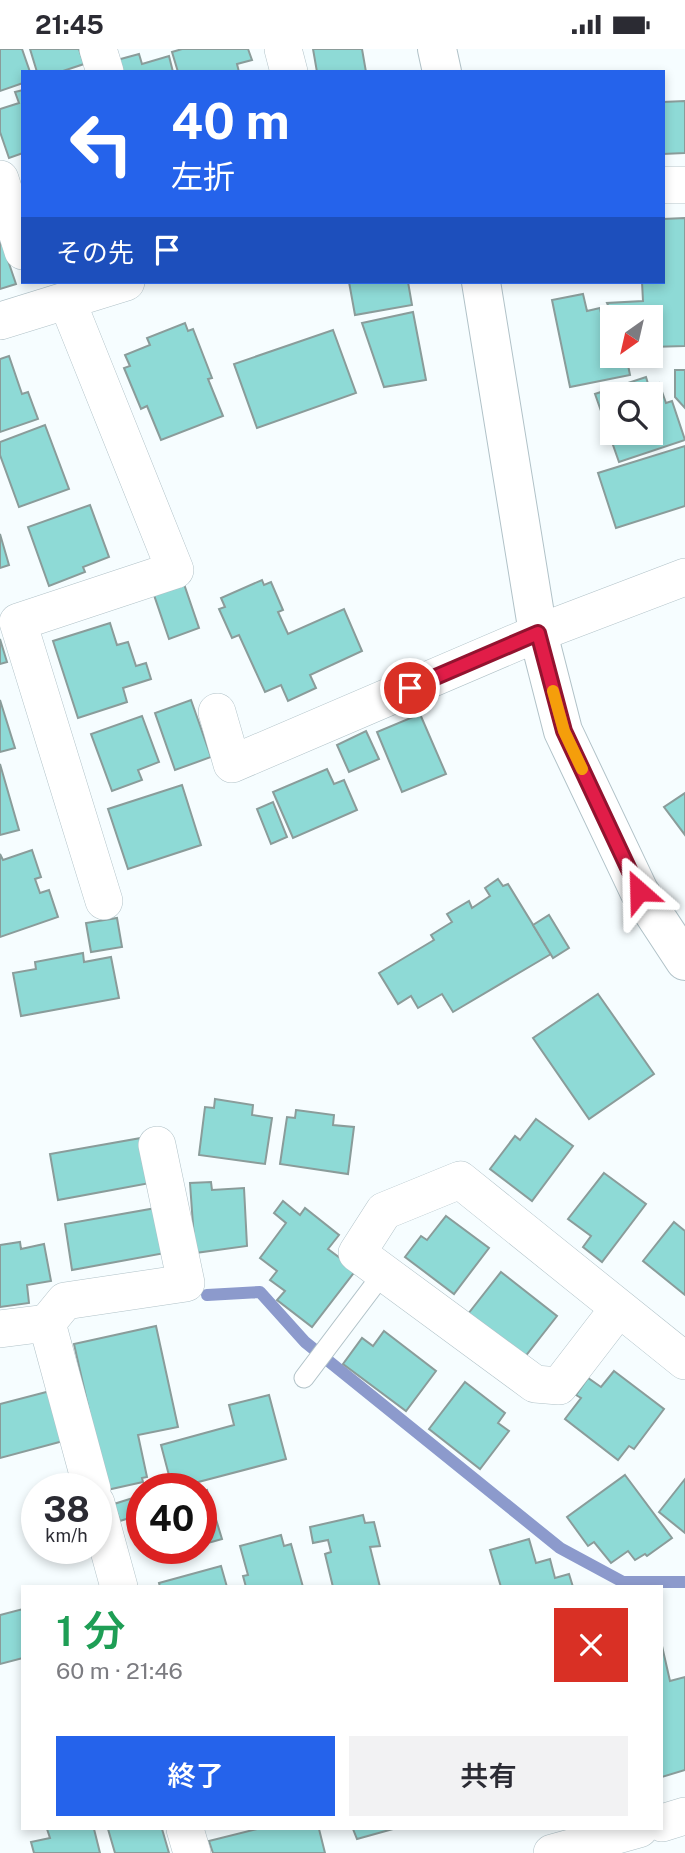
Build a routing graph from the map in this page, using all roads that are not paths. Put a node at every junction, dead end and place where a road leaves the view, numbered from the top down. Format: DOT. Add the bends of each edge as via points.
graph roads {
  1 [pos="98,49"];
  2 [pos="283,49"];
  3 [pos="437,49"];
  4 [pos="104,70"];
  5 [pos="288,70"];
  6 [pos="442,70"];
  7 [pos="0,179"];
  8 [pos="665,185"];
  9 [pos="685,185"];
  10 [pos="21,245"];
  11 [pos="116,284"];
  12 [pos="481,284"];
  13 [pos="47,298"];
  14 [pos="0,321"];
  15 [pos="685,577"];
  16 [pos="538,633"];
  17 [pos="217,712"];
  18 [pos="104,901"];
  19 [pos="685,961"];
  20 [pos="157,1145"];
  21 [pos="384,1272"];
  22 [pos="618,1308"];
  23 [pos="47,1323"];
  24 [pos="0,1329"];
  25 [pos="685,1361"];
  26 [pos="304,1378"];
  27 [pos="88,1473"];
  28 [pos="112,1561"];
  29 [pos="118,1585"];
  30 [pos="685,1816"];
  31 [pos="663,1823"];
  32 [pos="185,1830"];
  33 [pos="635,1830"];
  34 [pos="192,1853"];
  35 [pos="552,1853"];
  1 -- 4 [label="street"];
  2 -- 5 [label="street"];
  3 -- 6 [label="street"];
  7 -- 10 [label="street"];
  8 -- 9 [label="street"];
  11 -- 13 [label="street"];
  12 -- 16 [label="street"];
  13 -- 14 [label="street"];
  13 -- 18 [label="street" via="175,570 18,622"];
  15 -- 16 [label="street"];
  16 -- 17 [label="street" via="232,764"];
  16 -- 19 [label="street" via="564,731 639,891"];
  20 -- 23 [label="street" via="186,1283 65,1301"];
  21 -- 22 [label="street" via="535,1384 559,1387"];
  21 -- 22 [label="street" via="358,1253 384,1211 460,1179"];
  21 -- 26 [label="lane"];
  22 -- 25 [label="street"];
  23 -- 24 [label="street"];
  23 -- 27 [label="street"];
  28 -- 29 [label="street"];
  30 -- 31 [label="street"];
  32 -- 34 [label="street"];
  33 -- 35 [label="street"];
}
